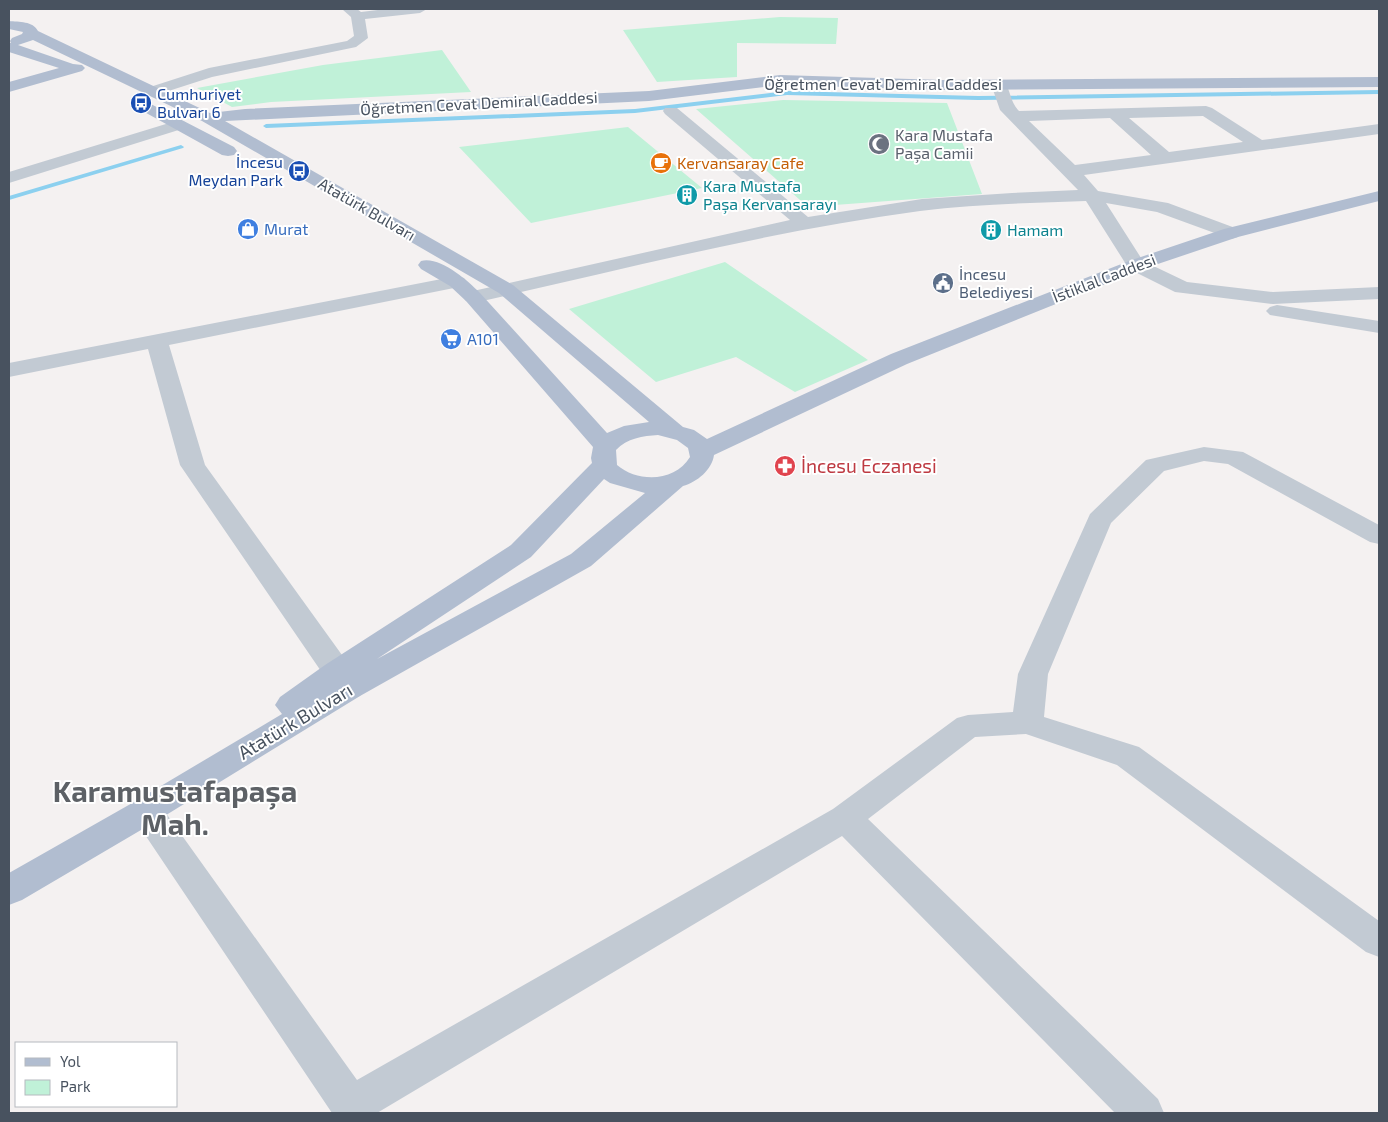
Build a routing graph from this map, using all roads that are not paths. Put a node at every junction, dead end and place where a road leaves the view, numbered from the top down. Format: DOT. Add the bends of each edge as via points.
graph roads {
  1 [pos="420,9"];
  2 [pos="354,13"];
  3 [pos="16,26"];
  4 [pos="9,45"];
  5 [pos="83,66"];
  6 [pos="1379,82"];
  7 [pos="9,87"];
  8 [pos="153,91"];
  9 [pos="1006,100"];
  10 [pos="671,111"];
  11 [pos="1115,114"];
  12 [pos="208,118"];
  13 [pos="179,126"];
  14 [pos="1379,129"];
  15 [pos="1258,145"];
  16 [pos="1165,158"];
  17 [pos="241,159"];
  18 [pos="1071,171"];
  19 [pos="9,178"];
  20 [pos="1092,195"];
  21 [pos="1379,196"];
  22 [pos="804,223"];
  23 [pos="1231,233"];
  24 [pos="412,256"];
  25 [pos="1136,265"];
  26 [pos="465,289"];
  27 [pos="506,289"];
  28 [pos="1223,292"];
  29 [pos="1379,293"];
  30 [pos="1379,327"];
  31 [pos="157,341"];
  32 [pos="9,370"];
  33 [pos="673,430"];
  34 [pos="702,451"];
  35 [pos="605,455"];
  36 [pos="673,482"];
  37 [pos="1379,536"];
  38 [pos="342,680"];
  39 [pos="1027,723"];
  40 [pos="146,810"];
  41 [pos="845,818"];
  42 [pos="9,890"];
  43 [pos="1379,942"];
  44 [pos="354,1109"];
  45 [pos="1143,1113"];
  1 -- 2 [label="street"];
  2 -- 8 [label="street" via="361,38 351,44 209,73"];
  3 -- 4 [label="main road" via="22,40"];
  3 -- 5 [label="main road, Atatürk Bulvarı"];
  4 -- 5 [label="main road, Atatürk Bulvarı"];
  5 -- 7 [label="main road"];
  5 -- 8 [label="main road, Atatürk Bulvarı"];
  5 -- 13 [label="main road, Atatürk Bulvarı"];
  6 -- 9 [label="main road, Öğretmen Cevat Demiral Caddesi"];
  8 -- 12 [label="main road, Atatürk Bulvarı"];
  9 -- 11 [label="street"];
  9 -- 12 [label="main road, Öğretmen Cevat Demiral Caddesi" via="943,85 780,80 649,96"];
  9 -- 18 [label="street"];
  10 -- 22 [label="street"];
  11 -- 15 [label="street" via="1206,111"];
  11 -- 16 [label="street"];
  12 -- 27 [label="main road, Atatürk Bulvarı"];
  13 -- 17 [label="main road, Atatürk Bulvarı"];
  13 -- 19 [label="street"];
  14 -- 15 [label="street"];
  15 -- 16 [label="street"];
  16 -- 18 [label="street"];
  18 -- 20 [label="street"];
  20 -- 22 [label="street" via="922,204"];
  20 -- 23 [label="street" via="1161,207"];
  20 -- 25 [label="street"];
  21 -- 23 [label="main road, İstiklal Caddesi"];
  22 -- 27 [label="street"];
  23 -- 25 [label="main road, İstiklal Caddesi"];
  24 -- 26 [label="main road, Atatürk Bulvarı"];
  25 -- 28 [label="street" via="1182,288"];
  25 -- 34 [label="main road, İstiklal Caddesi" via="899,359"];
  26 -- 27 [label="street"];
  26 -- 31 [label="street"];
  26 -- 35 [label="main road, Atatürk Bulvarı"];
  27 -- 33 [label="main road, Atatürk Bulvarı"];
  28 -- 29 [label="street" via="1273,298"];
  28 -- 30 [label="street" via="1260,308"];
  31 -- 32 [label="street"];
  31 -- 38 [label="street" via="193,465"];
  33 -- 34 [label="main road, Atatürk Bulvarı" via="687,435"];
  33 -- 35 [label="main road, Atatürk Bulvarı" via="650,428 627,432 614,438"];
  34 -- 36 [label="main road, Atatürk Bulvarı" via="697,469"];
  35 -- 36 [label="main road, Atatürk Bulvarı" via="611,474 623,480 648,484"];
  35 -- 38 [label="main road, Atatürk Bulvarı" via="520,550"];
  36 -- 38 [label="main road, Atatürk Bulvarı" via="581,560"];
  37 -- 39 [label="street" via="1234,457 1204,454 1155,465 1099,520 1033,674"];
  38 -- 40 [label="main road, Atatürk Bulvarı"];
  39 -- 41 [label="street" via="968,726"];
  39 -- 43 [label="street" via="1128,756"];
  40 -- 42 [label="main road, Atatürk Bulvarı"];
  40 -- 44 [label="street"];
  41 -- 44 [label="street"];
  41 -- 45 [label="street"];
}
